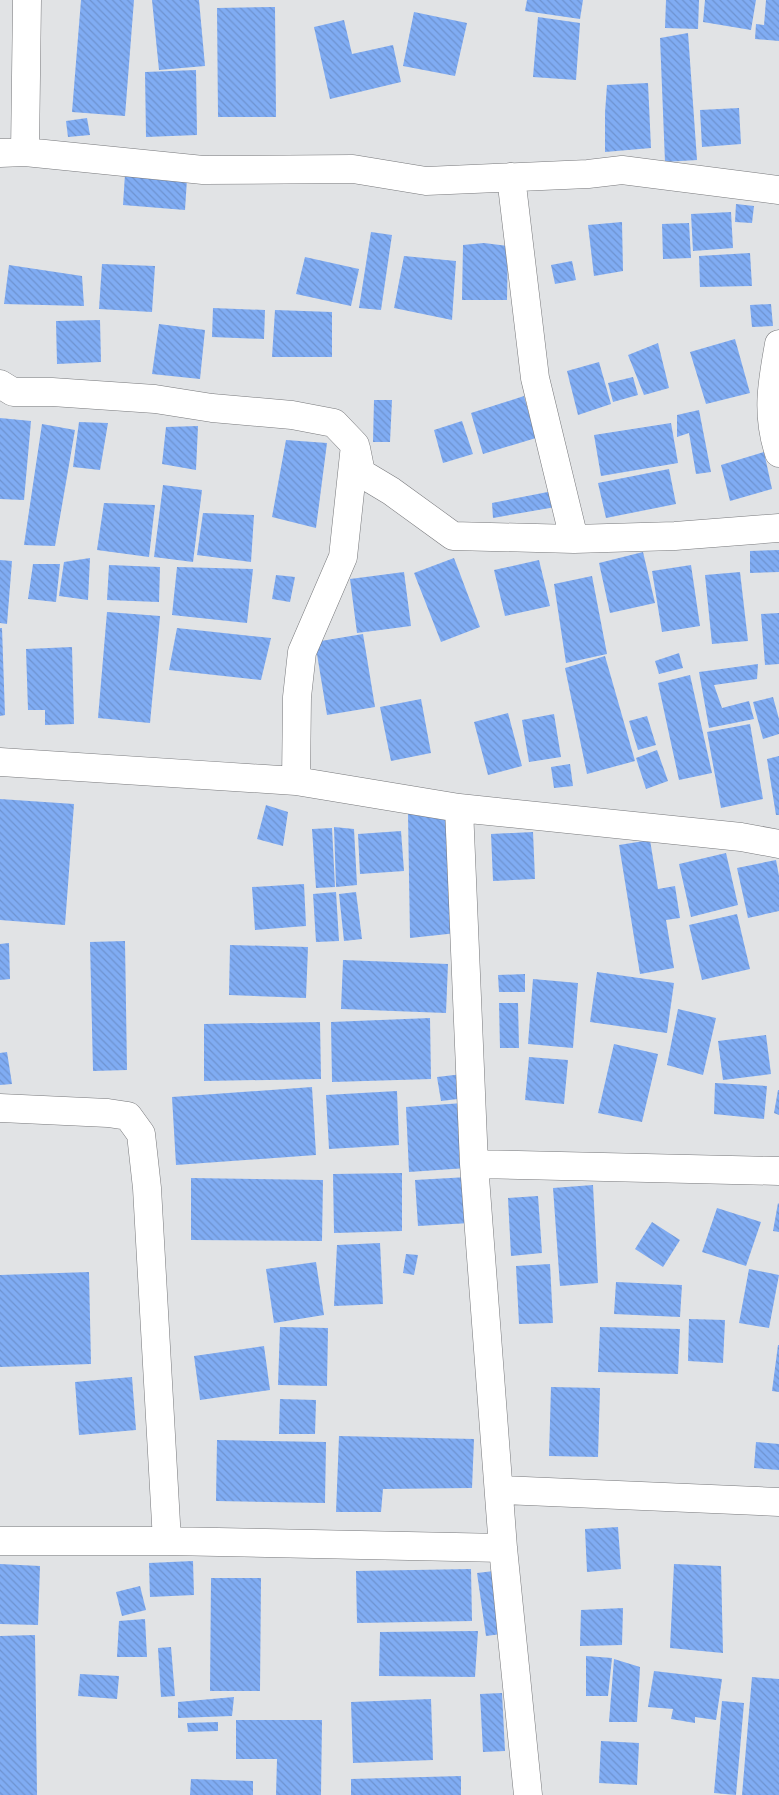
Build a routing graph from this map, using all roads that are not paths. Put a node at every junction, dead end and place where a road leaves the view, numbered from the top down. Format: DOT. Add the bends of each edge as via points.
graph roads {
  1 [pos="27,0"];
  2 [pos="12,152"];
  3 [pos="511,177"];
  4 [pos="779,190"];
  5 [pos="779,344"];
  6 [pos="0,384"];
  7 [pos="355,445"];
  8 [pos="779,453"];
  9 [pos="779,528"];
  10 [pos="574,538"];
  11 [pos="0,762"];
  12 [pos="296,780"];
  13 [pos="459,808"];
  14 [pos="779,844"];
  15 [pos="0,1108"];
  16 [pos="474,1164"];
  17 [pos="779,1171"];
  18 [pos="500,1490"];
  19 [pos="779,1502"];
  20 [pos="0,1541"];
  21 [pos="167,1541"];
  22 [pos="503,1548"];
  23 [pos="528,1795"];
  1 -- 2 [label="street"];
  2 -- 3 [label="street" via="203,170 354,169 426,181"];
  3 -- 4 [label="street" via="622,170"];
  3 -- 10 [label="street" via="535,378"];
  5 -- 8 [label="street" via="770,414"];
  6 -- 7 [label="street" via="13,392 155,399 292,415 334,423"];
  7 -- 10 [label="street" via="361,473 454,536"];
  7 -- 12 [label="street" via="343,557 302,652 296,697"];
  9 -- 10 [label="street" via="674,536"];
  11 -- 12 [label="street"];
  12 -- 13 [label="street"];
  13 -- 14 [label="street" via="741,837"];
  13 -- 16 [label="street"];
  15 -- 21 [label="street" via="128,1116 141,1134 148,1198"];
  16 -- 17 [label="street"];
  16 -- 18 [label="street"];
  18 -- 19 [label="street"];
  18 -- 22 [label="street"];
  20 -- 21 [label="street"];
  21 -- 22 [label="street"];
  22 -- 23 [label="street"];
}
